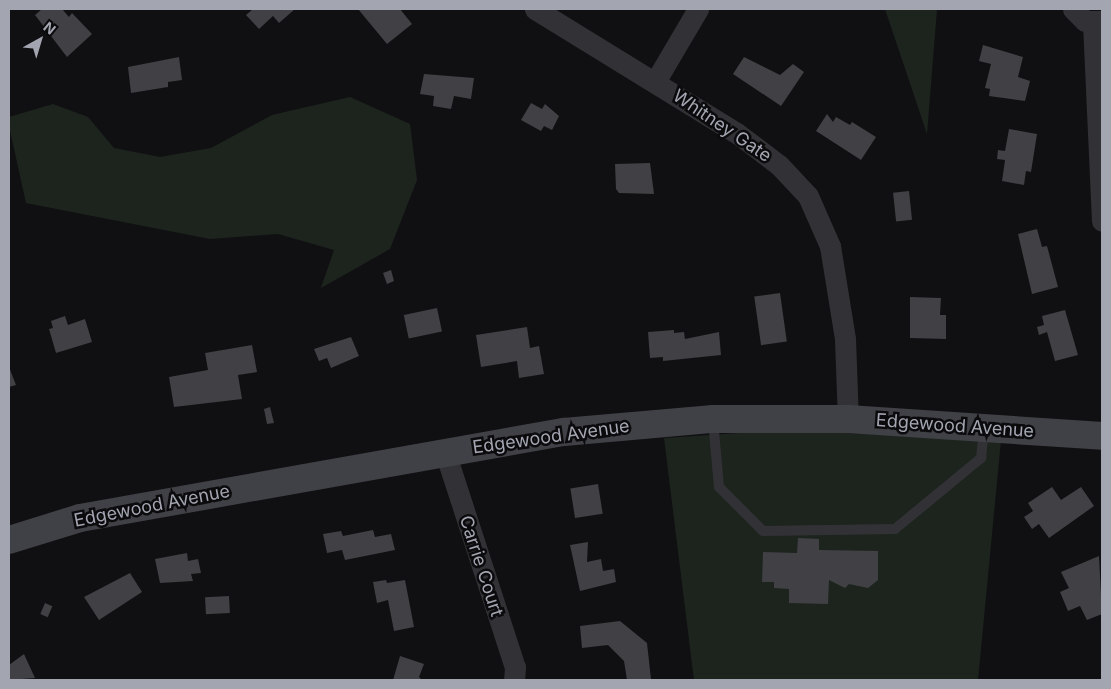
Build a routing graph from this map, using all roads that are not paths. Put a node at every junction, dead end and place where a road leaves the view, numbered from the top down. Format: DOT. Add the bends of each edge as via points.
graph roads {
  1 [pos="536,9"];
  2 [pos="698,9"];
  3 [pos="1073,9"];
  4 [pos="1097,22"];
  5 [pos="655,82"];
  6 [pos="1102,221"];
  7 [pos="713,419"];
  8 [pos="848,419"];
  9 [pos="985,428"];
  10 [pos="1102,436"];
  11 [pos="445,452"];
  12 [pos="9,540"];
  13 [pos="514,680"];
  1 -- 5 [label="street, Whitney Gate"];
  2 -- 5 [label="street"];
  3 -- 4 [label="street" via="1078,16"];
  4 -- 6 [label="street"];
  5 -- 8 [label="street, Whitney Gate" via="738,134 779,165 808,196 830,246 845,339"];
  7 -- 8 [label="main road, Edgewood Avenue"];
  7 -- 9 [label="lane" via="719,487 763,531 895,529 981,458"];
  7 -- 11 [label="main road, Edgewood Avenue" via="564,432"];
  8 -- 9 [label="main road, Edgewood Avenue"];
  9 -- 10 [label="main road, Edgewood Avenue"];
  11 -- 12 [label="main road, Edgewood Avenue" via="80,518"];
  11 -- 13 [label="street, Carrie Court" via="515,668"];
}
